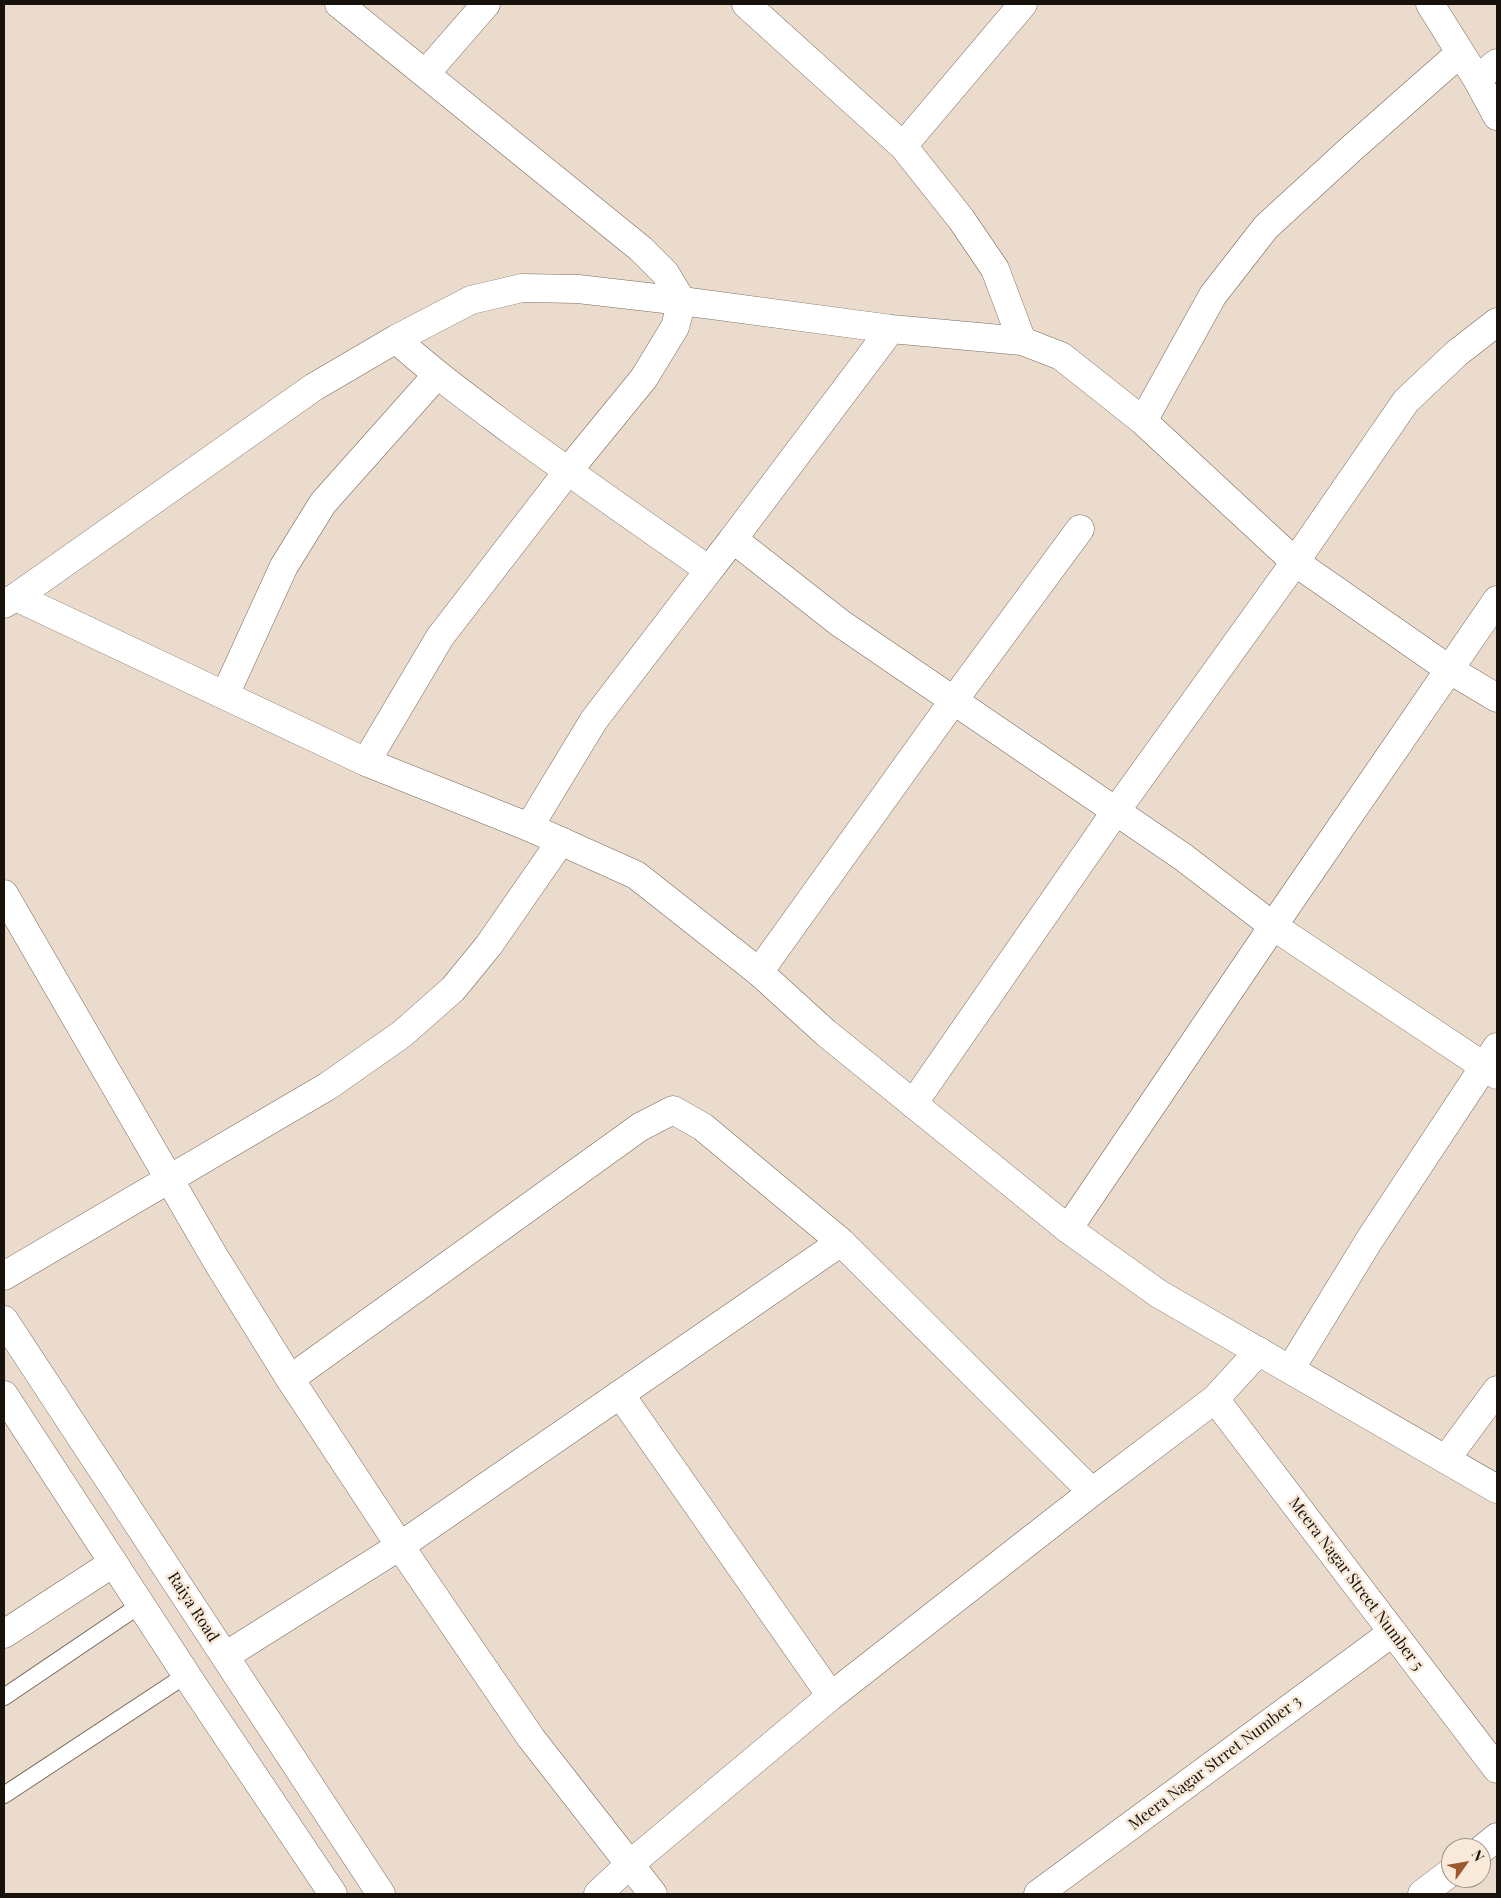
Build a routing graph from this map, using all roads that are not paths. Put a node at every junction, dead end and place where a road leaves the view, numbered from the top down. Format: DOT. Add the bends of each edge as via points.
graph roads {
  1 [pos="339,4"];
  2 [pos="486,4"];
  3 [pos="1023,4"];
  4 [pos="1430,4"];
  5 [pos="750,5"];
  6 [pos="1460,52"];
  7 [pos="1487,71"];
  8 [pos="426,73"];
  9 [pos="1497,116"];
  10 [pos="903,146"];
  11 [pos="682,301"];
  12 [pos="1497,322"];
  13 [pos="890,329"];
  14 [pos="396,339"];
  15 [pos="1022,341"];
  16 [pos="437,375"];
  17 [pos="1143,421"];
  18 [pos="568,472"];
  19 [pos="1080,529"];
  20 [pos="733,539"];
  21 [pos="1295,562"];
  22 [pos="709,570"];
  23 [pos="10,600"];
  24 [pos="1497,600"];
  25 [pos="1450,670"];
  26 [pos="225,695"];
  27 [pos="1497,698"];
  28 [pos="954,700"];
  29 [pos="366,762"];
  30 [pos="1116,811"];
  31 [pos="529,827"];
  32 [pos="560,841"];
  33 [pos="4,894"];
  34 [pos="1273,926"];
  35 [pos="759,972"];
  36 [pos="1493,1062"];
  37 [pos="913,1104"];
  38 [pos="170,1179"];
  39 [pos="1068,1229"];
  40 [pos="841,1242"];
  41 [pos="4,1276"];
  42 [pos="4,1320"];
  43 [pos="1260,1351"];
  44 [pos="1291,1368"];
  45 [pos="290,1379"];
  46 [pos="1497,1390"];
  47 [pos="620,1394"];
  48 [pos="4,1396"];
  49 [pos="1215,1399"];
  50 [pos="1446,1459"];
  51 [pos="1497,1489"];
  52 [pos="1092,1492"];
  53 [pos="400,1546"];
  54 [pos="112,1563"];
  55 [pos="140,1605"];
  56 [pos="1392,1632"];
  57 [pos="4,1634"];
  58 [pos="225,1656"];
  59 [pos="186,1675"];
  60 [pos="831,1696"];
  61 [pos="4,1697"];
  62 [pos="1497,1769"];
  63 [pos="4,1795"];
  64 [pos="629,1865"];
  65 [pos="1441,1880"];
  66 [pos="334,1894"];
  67 [pos="381,1894"];
  68 [pos="598,1894"];
  69 [pos="653,1894"];
  70 [pos="1038,1894"];
  71 [pos="1422,1894"];
  1 -- 8 [label="street"];
  2 -- 8 [label="street"];
  3 -- 10 [label="street"];
  4 -- 6 [label="street"];
  5 -- 10 [label="street"];
  6 -- 7 [label="street"];
  6 -- 17 [label="street" via="1266,227 1213,295"];
  7 -- 9 [label="street"];
  8 -- 11 [label="street" via="641,249 665,273"];
  10 -- 15 [label="street" via="961,219 995,269"];
  11 -- 13 [label="street"];
  11 -- 14 [label="street" via="578,289 522,288 471,300"];
  11 -- 18 [label="street" via="675,326 644,378"];
  12 -- 21 [label="street" via="1457,353 1406,401"];
  13 -- 15 [label="street"];
  13 -- 20 [label="street"];
  14 -- 16 [label="street"];
  14 -- 23 [label="street" via="314,387"];
  15 -- 17 [label="street" via="1061,356"];
  16 -- 18 [label="street"];
  16 -- 26 [label="street" via="323,503 284,566"];
  17 -- 21 [label="street"];
  18 -- 22 [label="street"];
  18 -- 29 [label="street" via="440,637"];
  19 -- 28 [label="street"];
  20 -- 22 [label="street"];
  20 -- 28 [label="street" via="840,623"];
  21 -- 25 [label="street"];
  21 -- 30 [label="street"];
  22 -- 31 [label="street" via="594,720"];
  23 -- 26 [label="street"];
  24 -- 25 [label="street"];
  25 -- 27 [label="street"];
  25 -- 34 [label="street"];
  26 -- 29 [label="street"];
  28 -- 30 [label="street"];
  28 -- 35 [label="street"];
  29 -- 31 [label="street"];
  30 -- 34 [label="street"];
  30 -- 37 [label="street"];
  31 -- 32 [label="street"];
  32 -- 35 [label="street" via="636,875"];
  32 -- 38 [label="street" via="489,945 453,989 409,1027 328,1086"];
  33 -- 38 [label="street"];
  34 -- 36 [label="street"];
  34 -- 39 [label="street"];
  35 -- 37 [label="street" via="826,1033"];
  36 -- 44 [label="street" via="1370,1239"];
  37 -- 39 [label="street"];
  38 -- 41 [label="street"];
  38 -- 45 [label="street"];
  39 -- 43 [label="street" via="1159,1294"];
  40 -- 45 [label="street" via="703,1127 673,1110 640,1127"];
  40 -- 47 [label="street"];
  40 -- 52 [label="street"];
  42 -- 58 [label="street, Raiya Road"];
  43 -- 44 [label="street"];
  43 -- 49 [label="street"];
  44 -- 50 [label="street"];
  45 -- 53 [label="street"];
  46 -- 50 [label="street"];
  47 -- 53 [label="street"];
  47 -- 60 [label="street"];
  48 -- 54 [label="street"];
  49 -- 52 [label="street"];
  49 -- 56 [label="street, Meera Nagar Street Number 5"];
  50 -- 51 [label="street"];
  52 -- 60 [label="street"];
  53 -- 58 [label="street"];
  53 -- 64 [label="street" via="531,1738"];
  54 -- 55 [label="street"];
  54 -- 57 [label="street"];
  55 -- 59 [label="street"];
  55 -- 61 [label="lane"];
  56 -- 62 [label="street, Meera Nagar Street Number 5"];
  56 -- 70 [label="street, Meera Nagar Strret Number 3"];
  58 -- 67 [label="street, Raiya Road"];
  59 -- 63 [label="lane"];
  59 -- 66 [label="street"];
  60 -- 64 [label="street"];
  64 -- 68 [label="street"];
  64 -- 69 [label="street"];
  65 -- 71 [label="street"];
}
